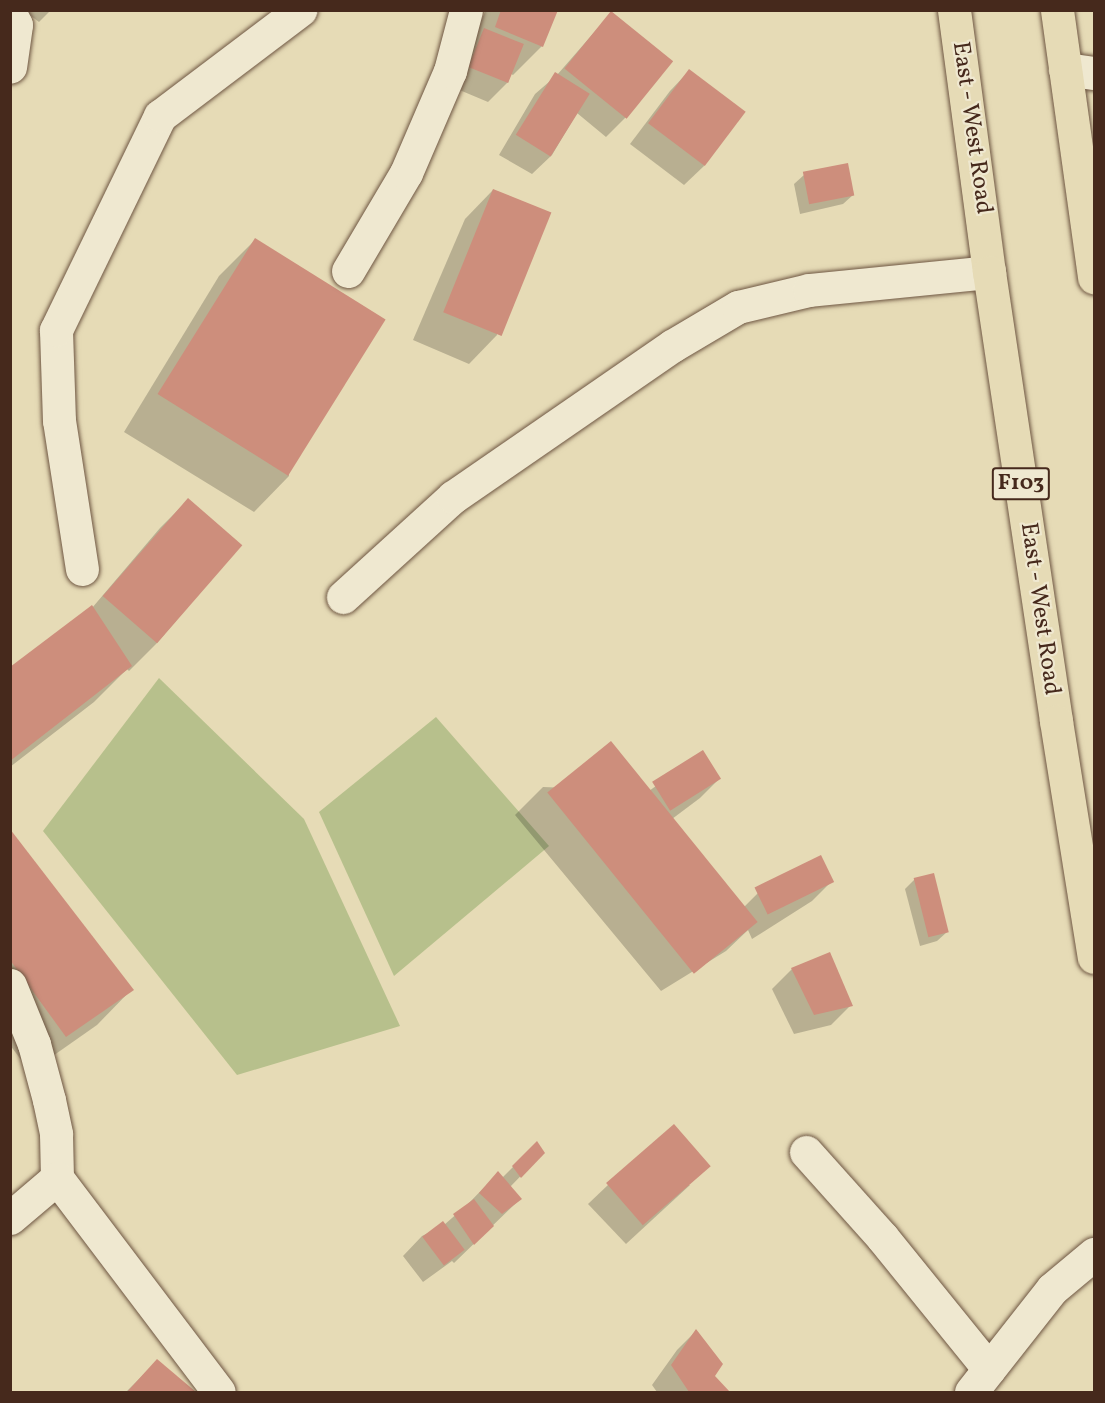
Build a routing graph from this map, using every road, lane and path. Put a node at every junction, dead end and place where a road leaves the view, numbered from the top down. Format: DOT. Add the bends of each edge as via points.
graph roads {
  1 [pos="300,10"];
  2 [pos="466,10"];
  3 [pos="954,10"];
  4 [pos="1057,10"];
  5 [pos="10,13"];
  6 [pos="10,67"];
  7 [pos="1080,71"];
  8 [pos="348,271"];
  9 [pos="989,272"];
  10 [pos="1095,277"];
  11 [pos="82,569"];
  12 [pos="343,597"];
  13 [pos="1095,957"];
  14 [pos="10,985"];
  15 [pos="806,1152"];
  16 [pos="57,1178"];
  17 [pos="10,1218"];
  18 [pos="1095,1254"];
  19 [pos="980,1381"];
  20 [pos="219,1392"];
  1 -- 11 [label="street" via="160,116 56,330 59,421"];
  2 -- 8 [label="street" via="450,71 406,173"];
  3 -- 9 [label="main road, East - West Road / F103"];
  4 -- 7 [label="main road"];
  5 -- 6 [label="street" via="16,25"];
  7 -- 10 [label="main road"];
  9 -- 12 [label="street" via="809,290 738,307 672,346 453,497"];
  9 -- 13 [label="main road, East - West Road / F103"];
  14 -- 16 [label="street" via="34,1044 49,1100 56,1134"];
  15 -- 19 [label="street" via="882,1237"];
  16 -- 17 [label="street"];
  16 -- 20 [label="street"];
  18 -- 19 [label="street" via="1052,1290"];
}
